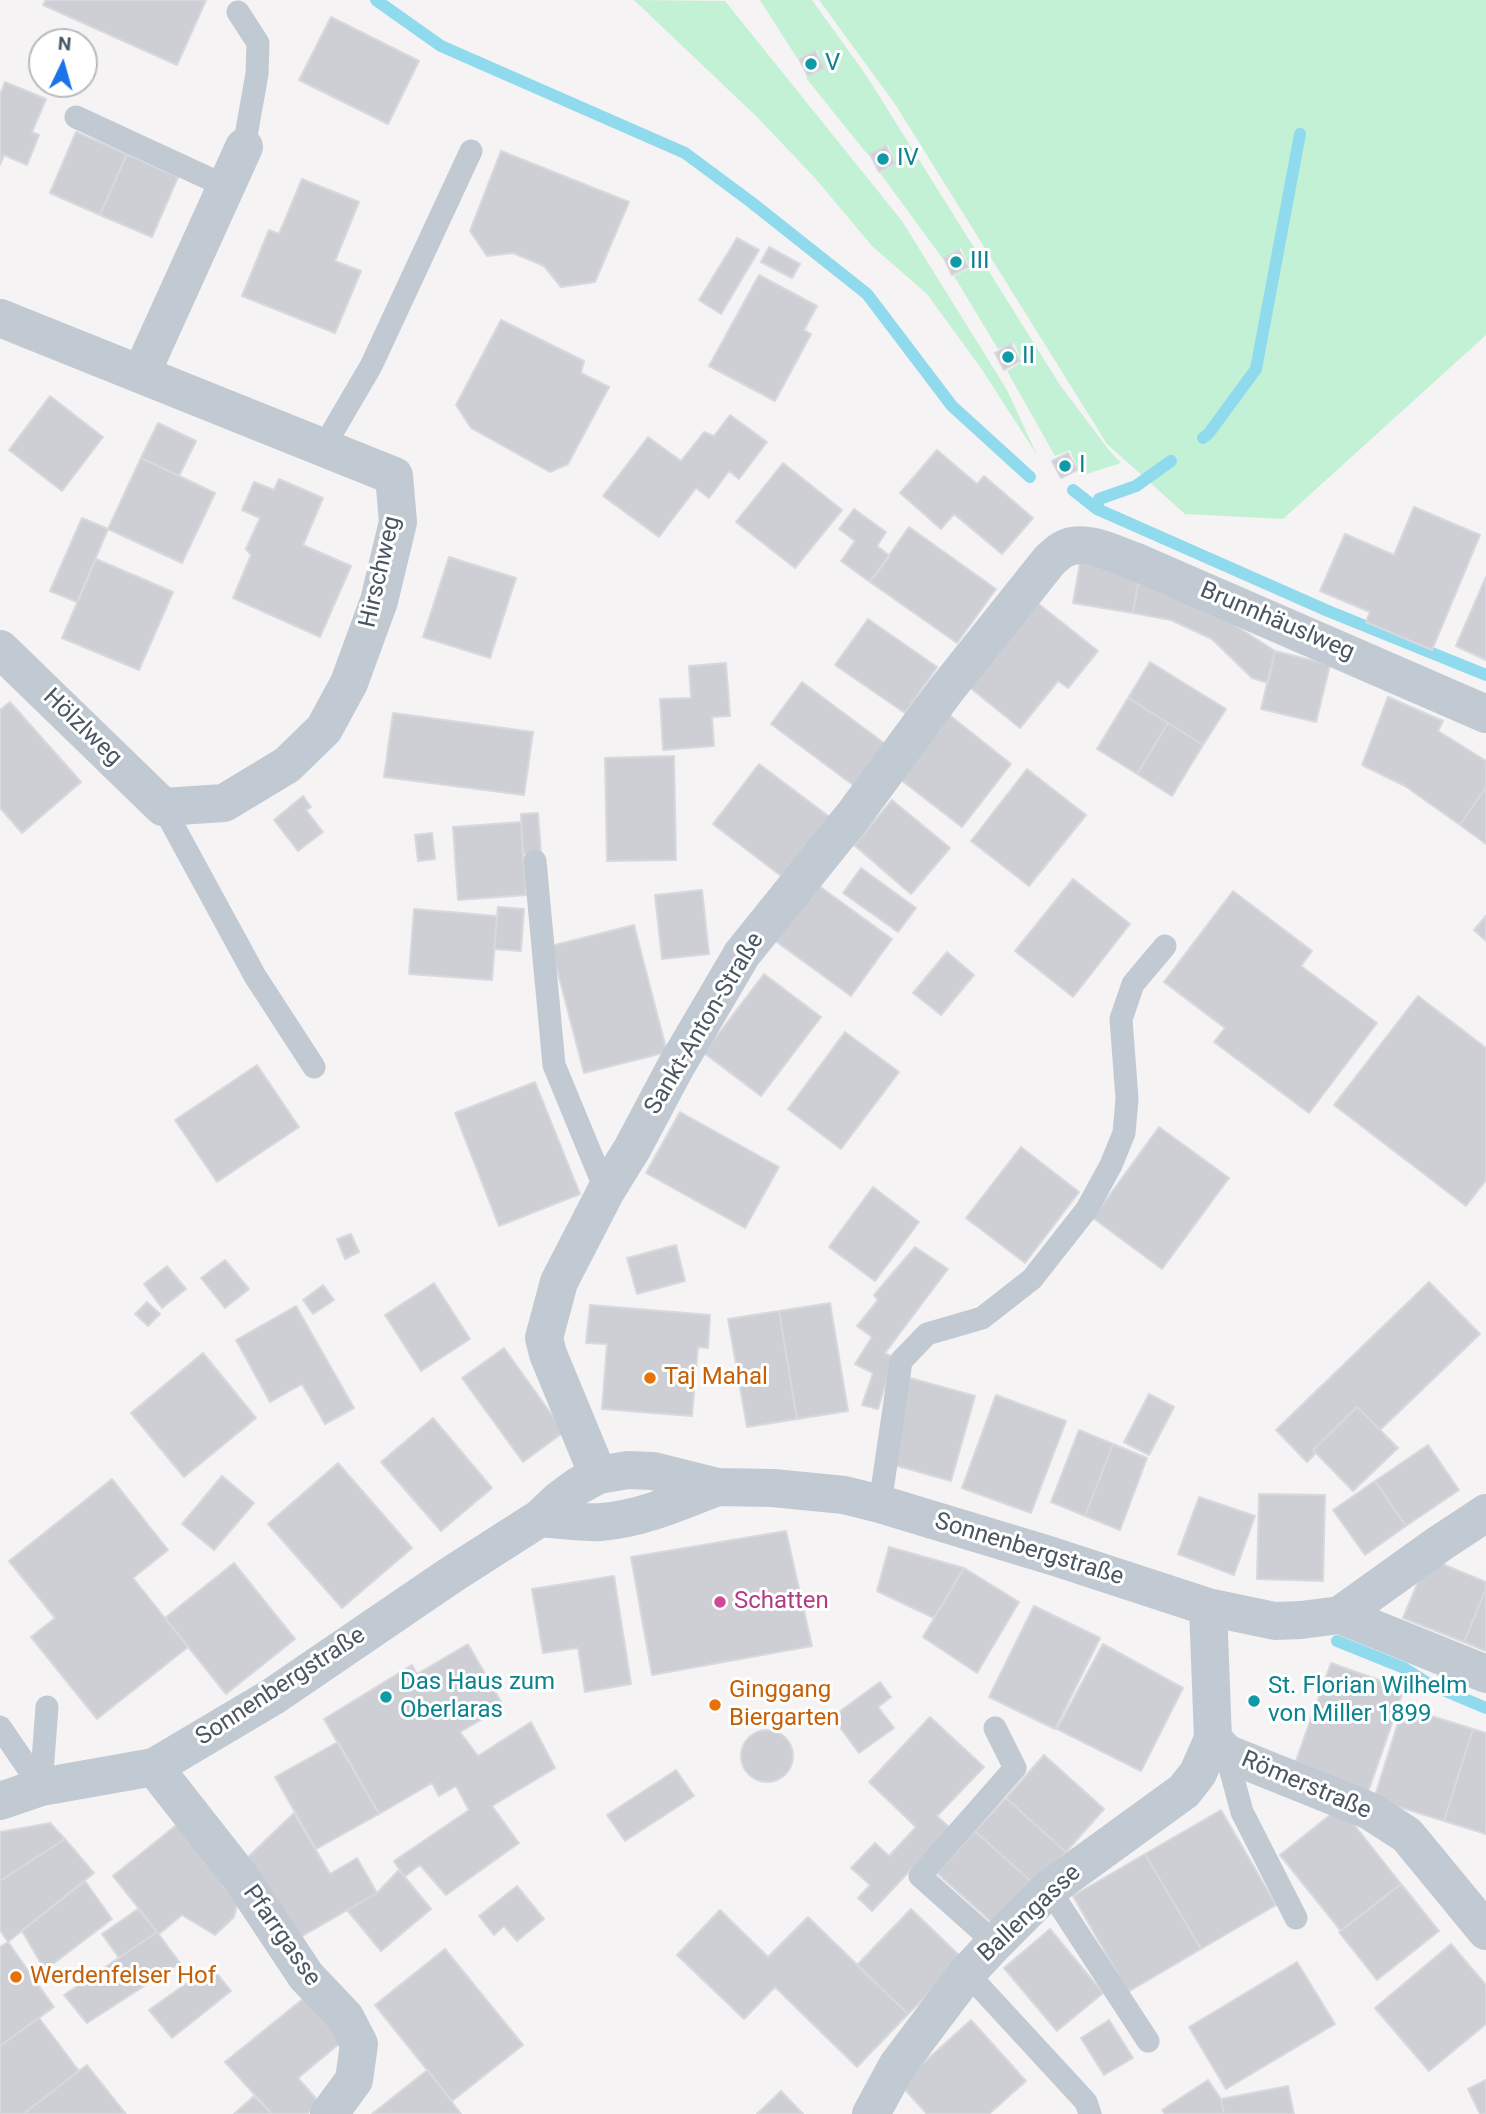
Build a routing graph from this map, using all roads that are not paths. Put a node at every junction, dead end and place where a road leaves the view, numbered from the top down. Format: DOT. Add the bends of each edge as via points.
graph roads {
  1 [pos="238,12"];
  2 [pos="76,117"];
  3 [pos="244,147"];
  4 [pos="471,151"];
  5 [pos="225,186"];
  6 [pos="0,318"];
  7 [pos="141,374"];
  8 [pos="323,448"];
  9 [pos="1065,533"];
  10 [pos="0,649"];
  11 [pos="1486,714"];
  12 [pos="163,807"];
  13 [pos="535,862"];
  14 [pos="1165,946"];
  15 [pos="314,1067"];
  16 [pos="606,1191"];
  17 [pos="598,1475"];
  18 [pos="717,1487"];
  19 [pos="880,1504"];
  20 [pos="1486,1513"];
  21 [pos="540,1518"];
  22 [pos="1208,1607"];
  23 [pos="1340,1615"];
  24 [pos="1486,1674"];
  25 [pos="47,1707"];
  26 [pos="0,1727"];
  27 [pos="995,1728"];
  28 [pos="1220,1746"];
  29 [pos="153,1767"];
  30 [pos="41,1787"];
  31 [pos="0,1801"];
  32 [pos="1049,1889"];
  33 [pos="1296,1918"];
  34 [pos="1486,1931"];
  35 [pos="995,1943"];
  36 [pos="967,1973"];
  37 [pos="1148,2041"];
  38 [pos="329,2114"];
  39 [pos="871,2114"];
  40 [pos="1090,2114"];
  1 -- 3 [label="lane" via="258,43"];
  2 -- 5 [label="lane"];
  3 -- 5 [label="street"];
  4 -- 8 [label="lane" via="371,366"];
  5 -- 7 [label="street"];
  6 -- 7 [label="street, Hirschweg"];
  7 -- 8 [label="street, Hirschweg"];
  8 -- 12 [label="street, Hirschweg" via="394,476 398,522 379,601 349,682 324,729 287,765 224,803"];
  9 -- 11 [label="street, Brunnhäuslweg" via="1080,545 1135,561"];
  9 -- 16 [label="street, Sankt-Anton-Straße" via="1049,561 742,954"];
  10 -- 12 [label="street, Hölzlweg"];
  12 -- 15 [label="lane" via="255,976"];
  13 -- 16 [label="lane" via="554,1065"];
  14 -- 19 [label="lane" via="1133,984 1121,1019 1127,1099 1124,1133 1111,1165 1087,1209 1032,1279 982,1318 927,1334 901,1361"];
  16 -- 17 [label="street, Sankt-Anton-Straße" via="559,1282 544,1338"];
  17 -- 18 [label="street, Sonnenbergstraße" via="653,1471"];
  17 -- 21 [label="street, Sonnenbergstraße"];
  18 -- 19 [label="street, Sonnenbergstraße" via="814,1491"];
  18 -- 21 [label="street, Sonnenbergstraße" via="616,1520"];
  19 -- 22 [label="street, Sonnenbergstraße"];
  20 -- 23 [label="street"];
  21 -- 29 [label="street, Sonnenbergstraße" via="272,1697"];
  22 -- 23 [label="street, Sonnenbergstraße" via="1275,1620"];
  22 -- 28 [label="street, Römerstraße"];
  23 -- 24 [label="street"];
  25 -- 30 [label="lane"];
  26 -- 30 [label="lane"];
  27 -- 35 [label="lane" via="1015,1768 920,1876"];
  28 -- 32 [label="street, Ballengasse" via="1184,1791"];
  28 -- 33 [label="lane" via="1242,1812"];
  28 -- 34 [label="street, Römerstraße" via="1389,1822 1407,1836"];
  29 -- 30 [label="street, Sonnenbergstraße"];
  29 -- 38 [label="street, Pfarrgasse" via="241,1878 306,1976 345,2017 359,2044 354,2080"];
  30 -- 31 [label="street, Sonnenbergstraße"];
  32 -- 35 [label="street, Ballengasse"];
  32 -- 37 [label="lane"];
  35 -- 36 [label="street, Ballengasse"];
  36 -- 39 [label="street, Ballengasse" via="897,2066"];
  36 -- 40 [label="lane" via="1086,2102"];
}
